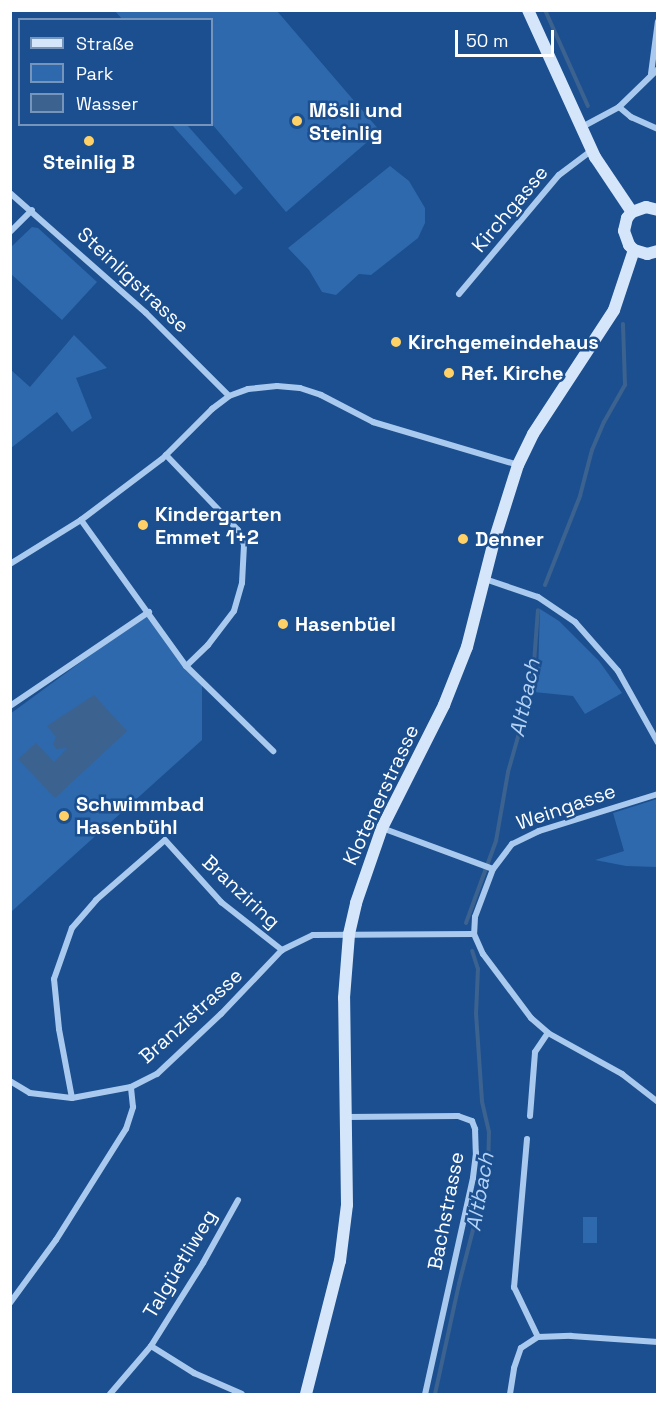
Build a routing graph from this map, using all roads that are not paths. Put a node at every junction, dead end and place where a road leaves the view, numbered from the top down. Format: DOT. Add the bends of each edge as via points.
graph roads {
  1 [pos="528,10"];
  2 [pos="657,21"];
  3 [pos="657,69"];
  4 [pos="651,74"];
  5 [pos="619,107"];
  6 [pos="581,127"];
  7 [pos="657,129"];
  8 [pos="592,150"];
  9 [pos="10,193"];
  10 [pos="32,210"];
  11 [pos="657,210"];
  12 [pos="632,212"];
  13 [pos="10,232"];
  14 [pos="634,250"];
  15 [pos="657,251"];
  16 [pos="459,294"];
  17 [pos="229,396"];
  18 [pos="166,455"];
  19 [pos="518,465"];
  20 [pos="81,520"];
  21 [pos="10,564"];
  22 [pos="485,579"];
  23 [pos="148,612"];
  24 [pos="186,666"];
  25 [pos="10,706"];
  26 [pos="657,743"];
  27 [pos="273,751"];
  28 [pos="657,794"];
  29 [pos="382,828"];
  30 [pos="487,867"];
  31 [pos="349,934"];
  32 [pos="474,934"];
  33 [pos="282,950"];
  34 [pos="548,1033"];
  35 [pos="10,1081"];
  36 [pos="131,1087"];
  37 [pos="72,1098"];
  38 [pos="657,1102"];
  39 [pos="530,1116"];
  40 [pos="347,1117"];
  41 [pos="527,1140"];
  42 [pos="238,1200"];
  43 [pos="10,1303"];
  44 [pos="538,1337"];
  45 [pos="657,1342"];
  46 [pos="151,1346"];
  47 [pos="110,1395"];
  48 [pos="242,1395"];
  49 [pos="306,1395"];
  50 [pos="425,1395"];
  51 [pos="510,1395"];
  1 -- 6 [label="main road"];
  2 -- 4 [label="street"];
  3 -- 4 [label="street"];
  4 -- 5 [label="street"];
  5 -- 6 [label="street"];
  5 -- 7 [label="street"];
  6 -- 8 [label="main road"];
  8 -- 12 [label="main road"];
  8 -- 16 [label="street, Kirchgasse" via="559,175"];
  9 -- 10 [label="street, Steinligstrasse"];
  10 -- 13 [label="street"];
  10 -- 17 [label="street, Steinligstrasse" via="146,313"];
  11 -- 12 [label="main road" via="646,207"];
  12 -- 14 [label="main road" via="624,231"];
  14 -- 15 [label="main road" via="647,254"];
  14 -- 19 [label="main road, Klotenerstrasse" via="614,310 533,434"];
  17 -- 18 [label="street"];
  17 -- 19 [label="street" via="248,389 300,388 373,422"];
  18 -- 20 [label="street"];
  18 -- 24 [label="street" via="238,530 244,545 242,583 234,611"];
  19 -- 22 [label="main road, Klotenerstrasse"];
  20 -- 21 [label="street"];
  20 -- 23 [label="street"];
  22 -- 26 [label="street" via="537,597 575,622 618,671"];
  22 -- 29 [label="main road, Klotenerstrasse" via="467,647 444,705"];
  23 -- 24 [label="street"];
  23 -- 25 [label="street"];
  24 -- 27 [label="street"];
  28 -- 30 [label="street, Weingasse" via="538,831 512,844"];
  29 -- 30 [label="street"];
  29 -- 31 [label="main road, Klotenerstrasse" via="365,871"];
  30 -- 32 [label="street, Weingasse"];
  31 -- 32 [label="street, Branzistrasse"];
  31 -- 33 [label="street, Branzistrasse" via="313,935"];
  31 -- 40 [label="main road, Klotenerstrasse" via="344,998"];
  32 -- 34 [label="street" via="483,954 531,1018"];
  33 -- 36 [label="street, Branzistrasse" via="157,1074"];
  33 -- 37 [label="street, Branziring" via="221,902 165,840 96,900 72,928 54,979"];
  34 -- 38 [label="street" via="606,1064"];
  34 -- 39 [label="street" via="535,1052"];
  35 -- 37 [label="street, Branzistrasse" via="30,1093"];
  36 -- 37 [label="street, Branzistrasse"];
  36 -- 43 [label="street" via="133,1107 126,1129"];
  40 -- 49 [label="main road, Klotenerstrasse" via="347,1205 340,1261"];
  40 -- 50 [label="street, Bachstrasse" via="458,1116 472,1121 475,1129 474,1178"];
  41 -- 44 [label="street" via="514,1287"];
  42 -- 46 [label="street, Talgüetliweg"];
  44 -- 45 [label="street" via="571,1335"];
  44 -- 51 [label="street" via="521,1348"];
  46 -- 47 [label="street, Talgüetliweg"];
  46 -- 48 [label="street" via="194,1373"];
}
